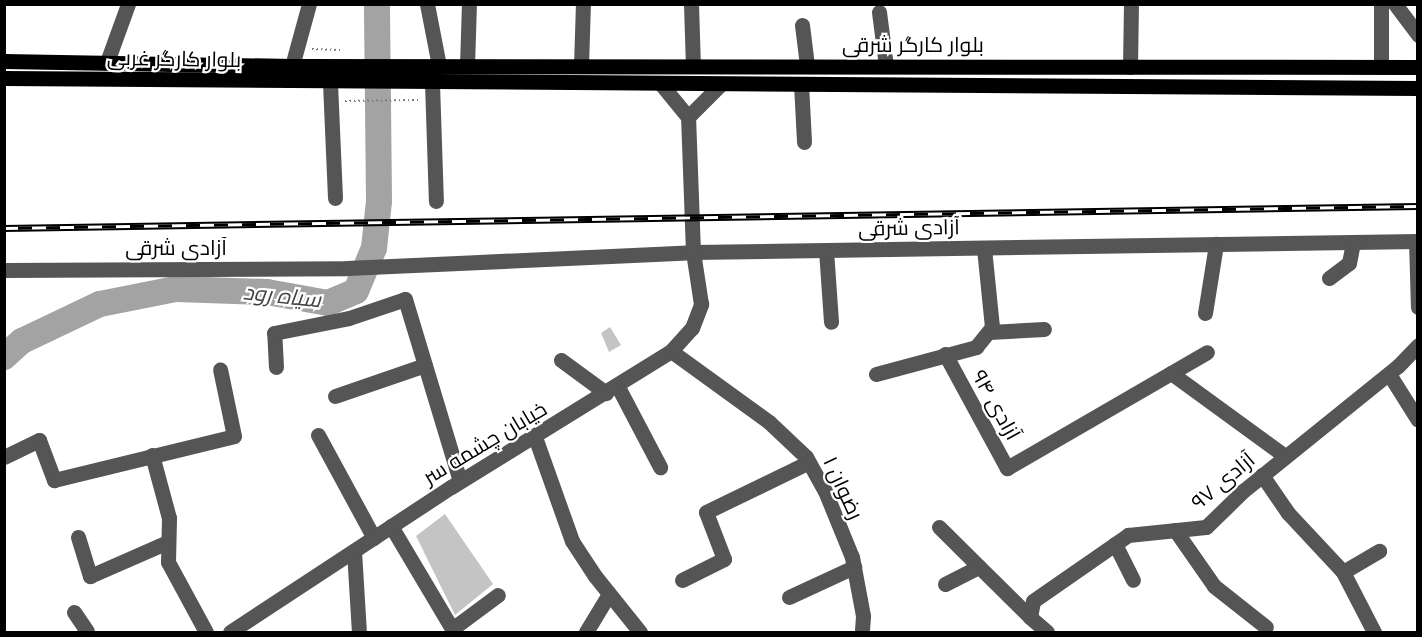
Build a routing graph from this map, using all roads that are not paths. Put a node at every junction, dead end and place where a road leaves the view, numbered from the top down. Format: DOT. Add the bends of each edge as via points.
graph roads {
  1 [pos="128,4"];
  2 [pos="309,4"];
  3 [pos="427,4"];
  4 [pos="469,4"];
  5 [pos="583,4"];
  6 [pos="691,4"];
  7 [pos="1131,4"];
  8 [pos="1381,4"];
  9 [pos="1395,4"];
  10 [pos="879,12"];
  11 [pos="802,25"];
  12 [pos="1418,35"];
  13 [pos="4,61"];
  14 [pos="107,62"];
  15 [pos="807,65"];
  16 [pos="292,66"];
  17 [pos="409,66"];
  18 [pos="440,66"];
  19 [pos="468,66"];
  20 [pos="581,66"];
  21 [pos="693,66"];
  22 [pos="886,66"];
  23 [pos="976,66"];
  24 [pos="1130,67"];
  25 [pos="1381,67"];
  26 [pos="1418,67"];
  27 [pos="4,78"];
  28 [pos="336,83"];
  29 [pos="410,83"];
  30 [pos="432,83"];
  31 [pos="661,84"];
  32 [pos="721,84"];
  33 [pos="801,84"];
  34 [pos="976,86"];
  35 [pos="1418,88"];
  36 [pos="688,117"];
  37 [pos="804,142"];
  38 [pos="334,198"];
  39 [pos="436,201"];
  40 [pos="1417,241"];
  41 [pos="1353,242"];
  42 [pos="1216,244"];
  43 [pos="984,248"];
  44 [pos="826,250"];
  45 [pos="693,252"];
  46 [pos="4,270"];
  47 [pos="1329,278"];
  48 [pos="1418,307"];
  49 [pos="1205,313"];
  50 [pos="831,322"];
  51 [pos="1044,329"];
  52 [pos="989,332"];
  53 [pos="1418,345"];
  54 [pos="671,351"];
  55 [pos="1207,352"];
  56 [pos="945,354"];
  57 [pos="561,360"];
  58 [pos="425,365"];
  59 [pos="276,367"];
  60 [pos="220,369"];
  61 [pos="1171,373"];
  62 [pos="876,374"];
  63 [pos="1389,374"];
  64 [pos="611,389"];
  65 [pos="335,396"];
  66 [pos="1418,420"];
  67 [pos="318,435"];
  68 [pos="536,437"];
  69 [pos="152,455"];
  70 [pos="1285,456"];
  71 [pos="4,457"];
  72 [pos="809,462"];
  73 [pos="660,466"];
  74 [pos="1262,475"];
  75 [pos="460,481"];
  76 [pos="391,526"];
  77 [pos="939,527"];
  78 [pos="1175,530"];
  79 [pos="78,537"];
  80 [pos="374,538"];
  81 [pos="168,542"];
  82 [pos="1115,544"];
  83 [pos="354,551"];
  84 [pos="1379,551"];
  85 [pos="854,567"];
  86 [pos="979,567"];
  87 [pos="1343,572"];
  88 [pos="682,580"];
  89 [pos="1133,580"];
  90 [pos="945,584"];
  91 [pos="609,594"];
  92 [pos="498,595"];
  93 [pos="789,597"];
  94 [pos="74,612"];
  95 [pos="1030,617"];
  96 [pos="1266,627"];
  97 [pos="453,631"];
  98 [pos="84,632"];
  99 [pos="206,633"];
  100 [pos="230,633"];
  101 [pos="359,633"];
  102 [pos="586,633"];
  103 [pos="640,633"];
  104 [pos="862,633"];
  105 [pos="1047,633"];
  106 [pos="1374,633"];
  1 -- 14 [label="street"];
  2 -- 16 [label="street"];
  3 -- 18 [label="street"];
  4 -- 19 [label="street"];
  5 -- 20 [label="street"];
  6 -- 21 [label="street"];
  7 -- 24 [label="street"];
  8 -- 25 [label="street"];
  9 -- 12 [label="street"];
  10 -- 22 [label="street"];
  11 -- 15 [label="street"];
  13 -- 14 [label="main road, بلوار کارگر غربی"];
  14 -- 16 [label="main road, بلوار کارگر غربی"];
  15 -- 21 [label="main road, بلوار کارگر شرقی"];
  15 -- 22 [label="main road, بلوار کارگر شرقی"];
  16 -- 17 [label="main road, بلوار کارگر غربی"];
  17 -- 18 [label="main road, بلوار کارگر شرقی"];
  18 -- 19 [label="main road, بلوار کارگر شرقی"];
  19 -- 20 [label="main road, بلوار کارگر شرقی"];
  20 -- 21 [label="main road, بلوار کارگر شرقی"];
  22 -- 23 [label="main road, بلوار کارگر شرقی"];
  23 -- 24 [label="main road, بلوار کارگر شرقی"];
  23 -- 34 [label="main road"];
  24 -- 25 [label="main road, بلوار کارگر شرقی"];
  25 -- 26 [label="main road, بلوار کارگر شرقی"];
  27 -- 28 [label="main road, بلوار کارگر غربی"];
  28 -- 29 [label="main road, بلوار کارگر غربی"];
  28 -- 38 [label="street"];
  29 -- 30 [label="main road, بلوار کارگر شرقی"];
  30 -- 31 [label="main road, بلوار کارگر شرقی"];
  30 -- 39 [label="street"];
  31 -- 32 [label="main road, بلوار کارگر شرقی"];
  31 -- 36 [label="street"];
  32 -- 33 [label="main road, بلوار کارگر شرقی"];
  32 -- 36 [label="street"];
  33 -- 34 [label="main road, بلوار کارگر شرقی"];
  33 -- 37 [label="street"];
  34 -- 35 [label="main road, بلوار کارگر شرقی"];
  36 -- 45 [label="street, خیابان چشمه سر"];
  40 -- 41 [label="street, آزادی شرقی"];
  40 -- 48 [label="street"];
  41 -- 42 [label="street, آزادی شرقی"];
  41 -- 47 [label="street" via="1349,263"];
  42 -- 43 [label="street, آزادی شرقی"];
  42 -- 49 [label="street"];
  43 -- 44 [label="street, آزادی شرقی"];
  43 -- 52 [label="street" via="992,327"];
  44 -- 45 [label="street, آزادی شرقی"];
  44 -- 50 [label="street"];
  45 -- 46 [label="street, آزادی شرقی" via="347,268"];
  45 -- 54 [label="street, خیابان چشمه سر" via="701,304 692,328"];
  51 -- 52 [label="street"];
  52 -- 56 [label="street" via="976,347"];
  53 -- 63 [label="street, آزادی ۹۷"];
  54 -- 64 [label="street, خیابان چشمه سر"];
  54 -- 72 [label="street, رضوان ۱" via="769,422"];
  55 -- 61 [label="street, آزادی ۹۴"];
  56 -- 61 [label="street, آزادی ۹۴" via="1007,468"];
  56 -- 62 [label="street"];
  57 -- 64 [label="street"];
  58 -- 59 [label="street" via="405,299 338,321 274,333"];
  58 -- 65 [label="street"];
  58 -- 75 [label="street"];
  60 -- 69 [label="street" via="234,436"];
  61 -- 70 [label="street"];
  63 -- 66 [label="street"];
  63 -- 70 [label="street, آزادی ۹۷"];
  64 -- 68 [label="street, خیابان چشمه سر"];
  64 -- 73 [label="street"];
  67 -- 80 [label="street"];
  68 -- 75 [label="street, خیابان چشمه سر"];
  68 -- 91 [label="street" via="573,541"];
  69 -- 71 [label="street" via="54,480 39,440"];
  69 -- 81 [label="street" via="169,518"];
  70 -- 74 [label="street, آزادی ۹۷"];
  72 -- 85 [label="street, رضوان ۱" via="825,491"];
  72 -- 88 [label="street" via="705,512 724,559"];
  74 -- 78 [label="street, آزادی ۹۷" via="1206,527"];
  74 -- 87 [label="street" via="1288,513"];
  75 -- 76 [label="street, خیابان چشمه سر"];
  76 -- 80 [label="street, خیابان چشمه سر"];
  76 -- 97 [label="street"];
  77 -- 86 [label="street"];
  78 -- 82 [label="street, آزادی ۹۷" via="1128,535"];
  78 -- 96 [label="street" via="1214,586"];
  79 -- 81 [label="street" via="90,576"];
  80 -- 83 [label="street, خیابان چشمه سر"];
  81 -- 99 [label="street" via="168,562"];
  82 -- 89 [label="street"];
  82 -- 95 [label="street, آزادی ۹۷" via="1033,601"];
  83 -- 100 [label="street, خیابان چشمه سر"];
  83 -- 101 [label="street"];
  84 -- 87 [label="street"];
  85 -- 93 [label="street"];
  85 -- 104 [label="street, رضوان ۱" via="863,615"];
  86 -- 90 [label="street"];
  86 -- 95 [label="street"];
  87 -- 106 [label="street"];
  91 -- 102 [label="street"];
  91 -- 103 [label="street"];
  92 -- 97 [label="street"];
  94 -- 98 [label="street"];
  95 -- 105 [label="street"];
}
